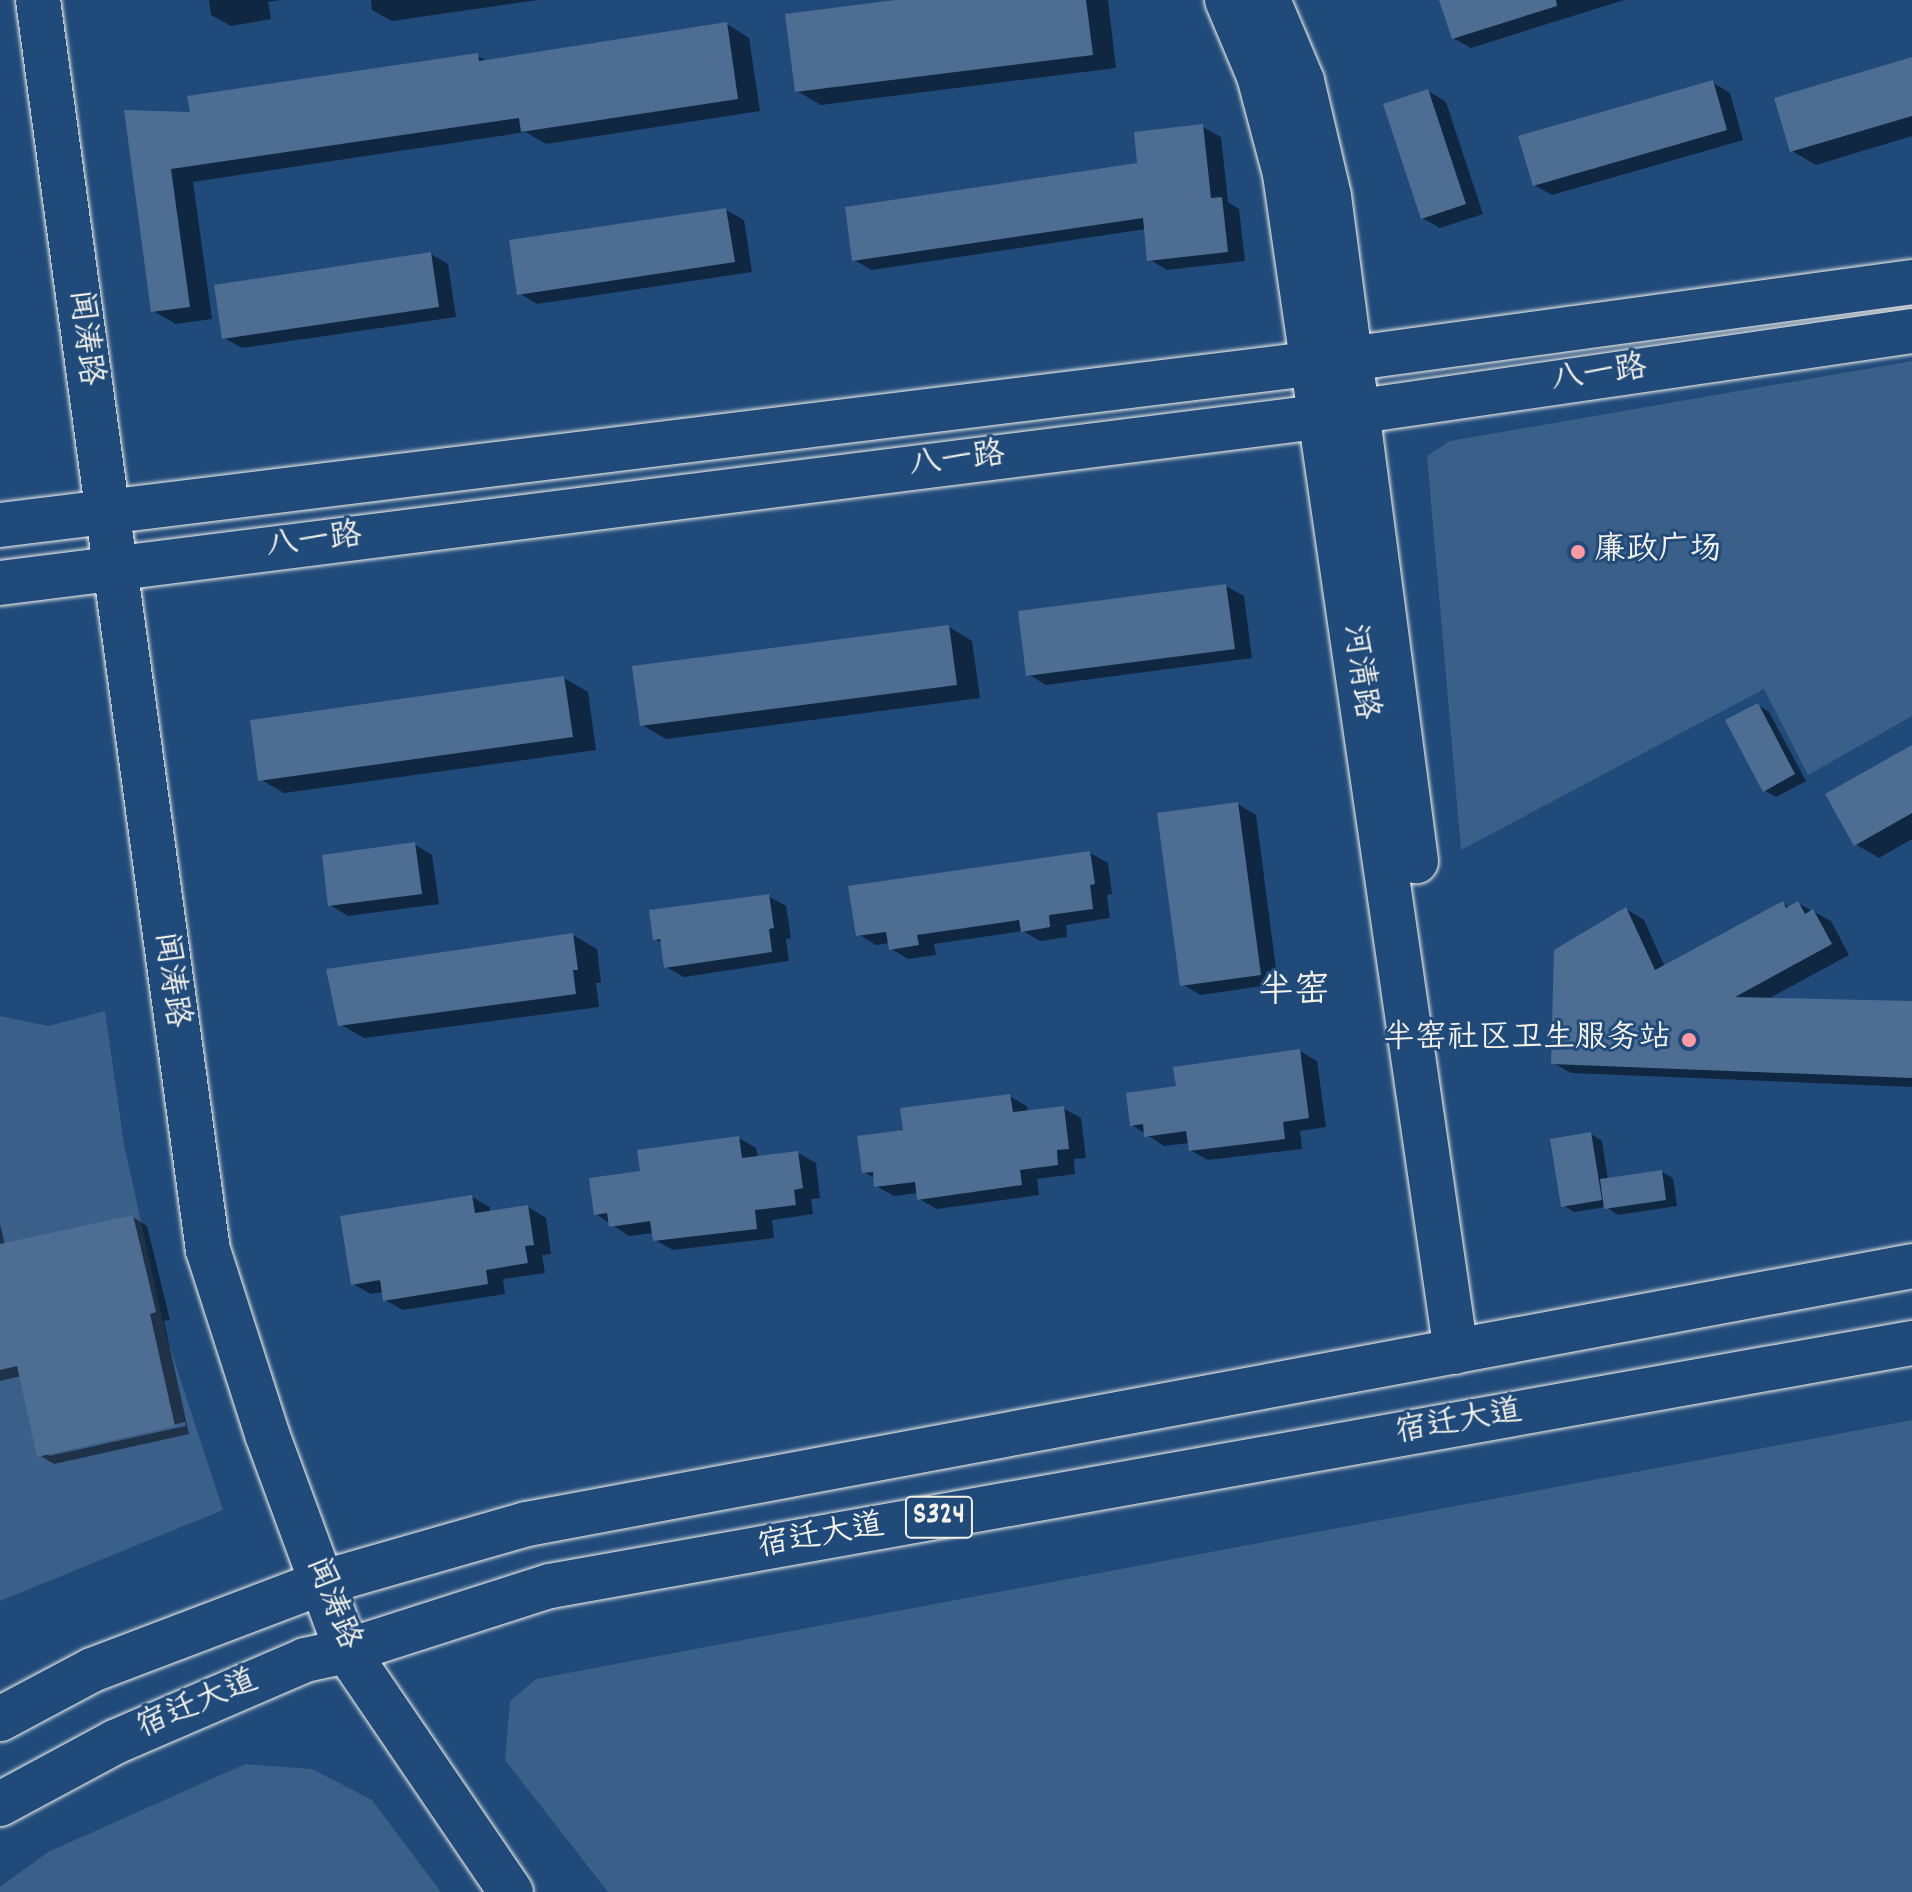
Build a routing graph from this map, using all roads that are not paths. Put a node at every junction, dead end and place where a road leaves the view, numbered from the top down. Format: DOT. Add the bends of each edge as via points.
graph roads {
  1 [pos="38,0"];
  2 [pos="1227,0"];
  3 [pos="1268,0"];
  4 [pos="1912,282"];
  5 [pos="1912,331"];
  6 [pos="1333,361"];
  7 [pos="1340,414"];
  8 [pos="106,510"];
  9 [pos="0,525"];
  10 [pos="116,567"];
  11 [pos="0,583"];
  12 [pos="1912,1266"];
  13 [pos="1912,1343"];
  14 [pos="1470,1350"];
  15 [pos="321,1583"];
  16 [pos="347,1651"];
  17 [pos="0,1719"];
  18 [pos="0,1804"];
  19 [pos="511,1892"];
  1 -- 8 [label="main road, 闻涛路"];
  2 -- 6 [label="main road, 河清路" via="1277,135"];
  3 -- 6 [label="main road, 河清路" via="1318,137 1341,265"];
  4 -- 6 [label="main road, 八一路"];
  5 -- 7 [label="main road, 八一路"];
  6 -- 7 [label="main road, 河清路"];
  6 -- 8 [label="main road, 八一路"];
  7 -- 10 [label="main road, 八一路"];
  7 -- 14 [label="main road, 河清路" via="1430,965"];
  8 -- 9 [label="main road, 八一路"];
  8 -- 10 [label="main road, 闻涛路"];
  10 -- 11 [label="main road, 八一路"];
  10 -- 15 [label="main road, 闻涛路" via="208,1250"];
  12 -- 14 [label="main road, 宿迁大道 / S324"];
  13 -- 16 [label="main road, 宿迁大道 / S324" via="550,1586"];
  14 -- 15 [label="main road, 宿迁大道 / S324" via="527,1524"];
  15 -- 16 [label="main road, 闻涛路"];
  15 -- 17 [label="main road, 宿迁大道 / S324" via="92,1670"];
  16 -- 18 [label="main road, 宿迁大道 / S324" via="305,1660 115,1742"];
  16 -- 19 [label="main road, 闻涛路"];
}
